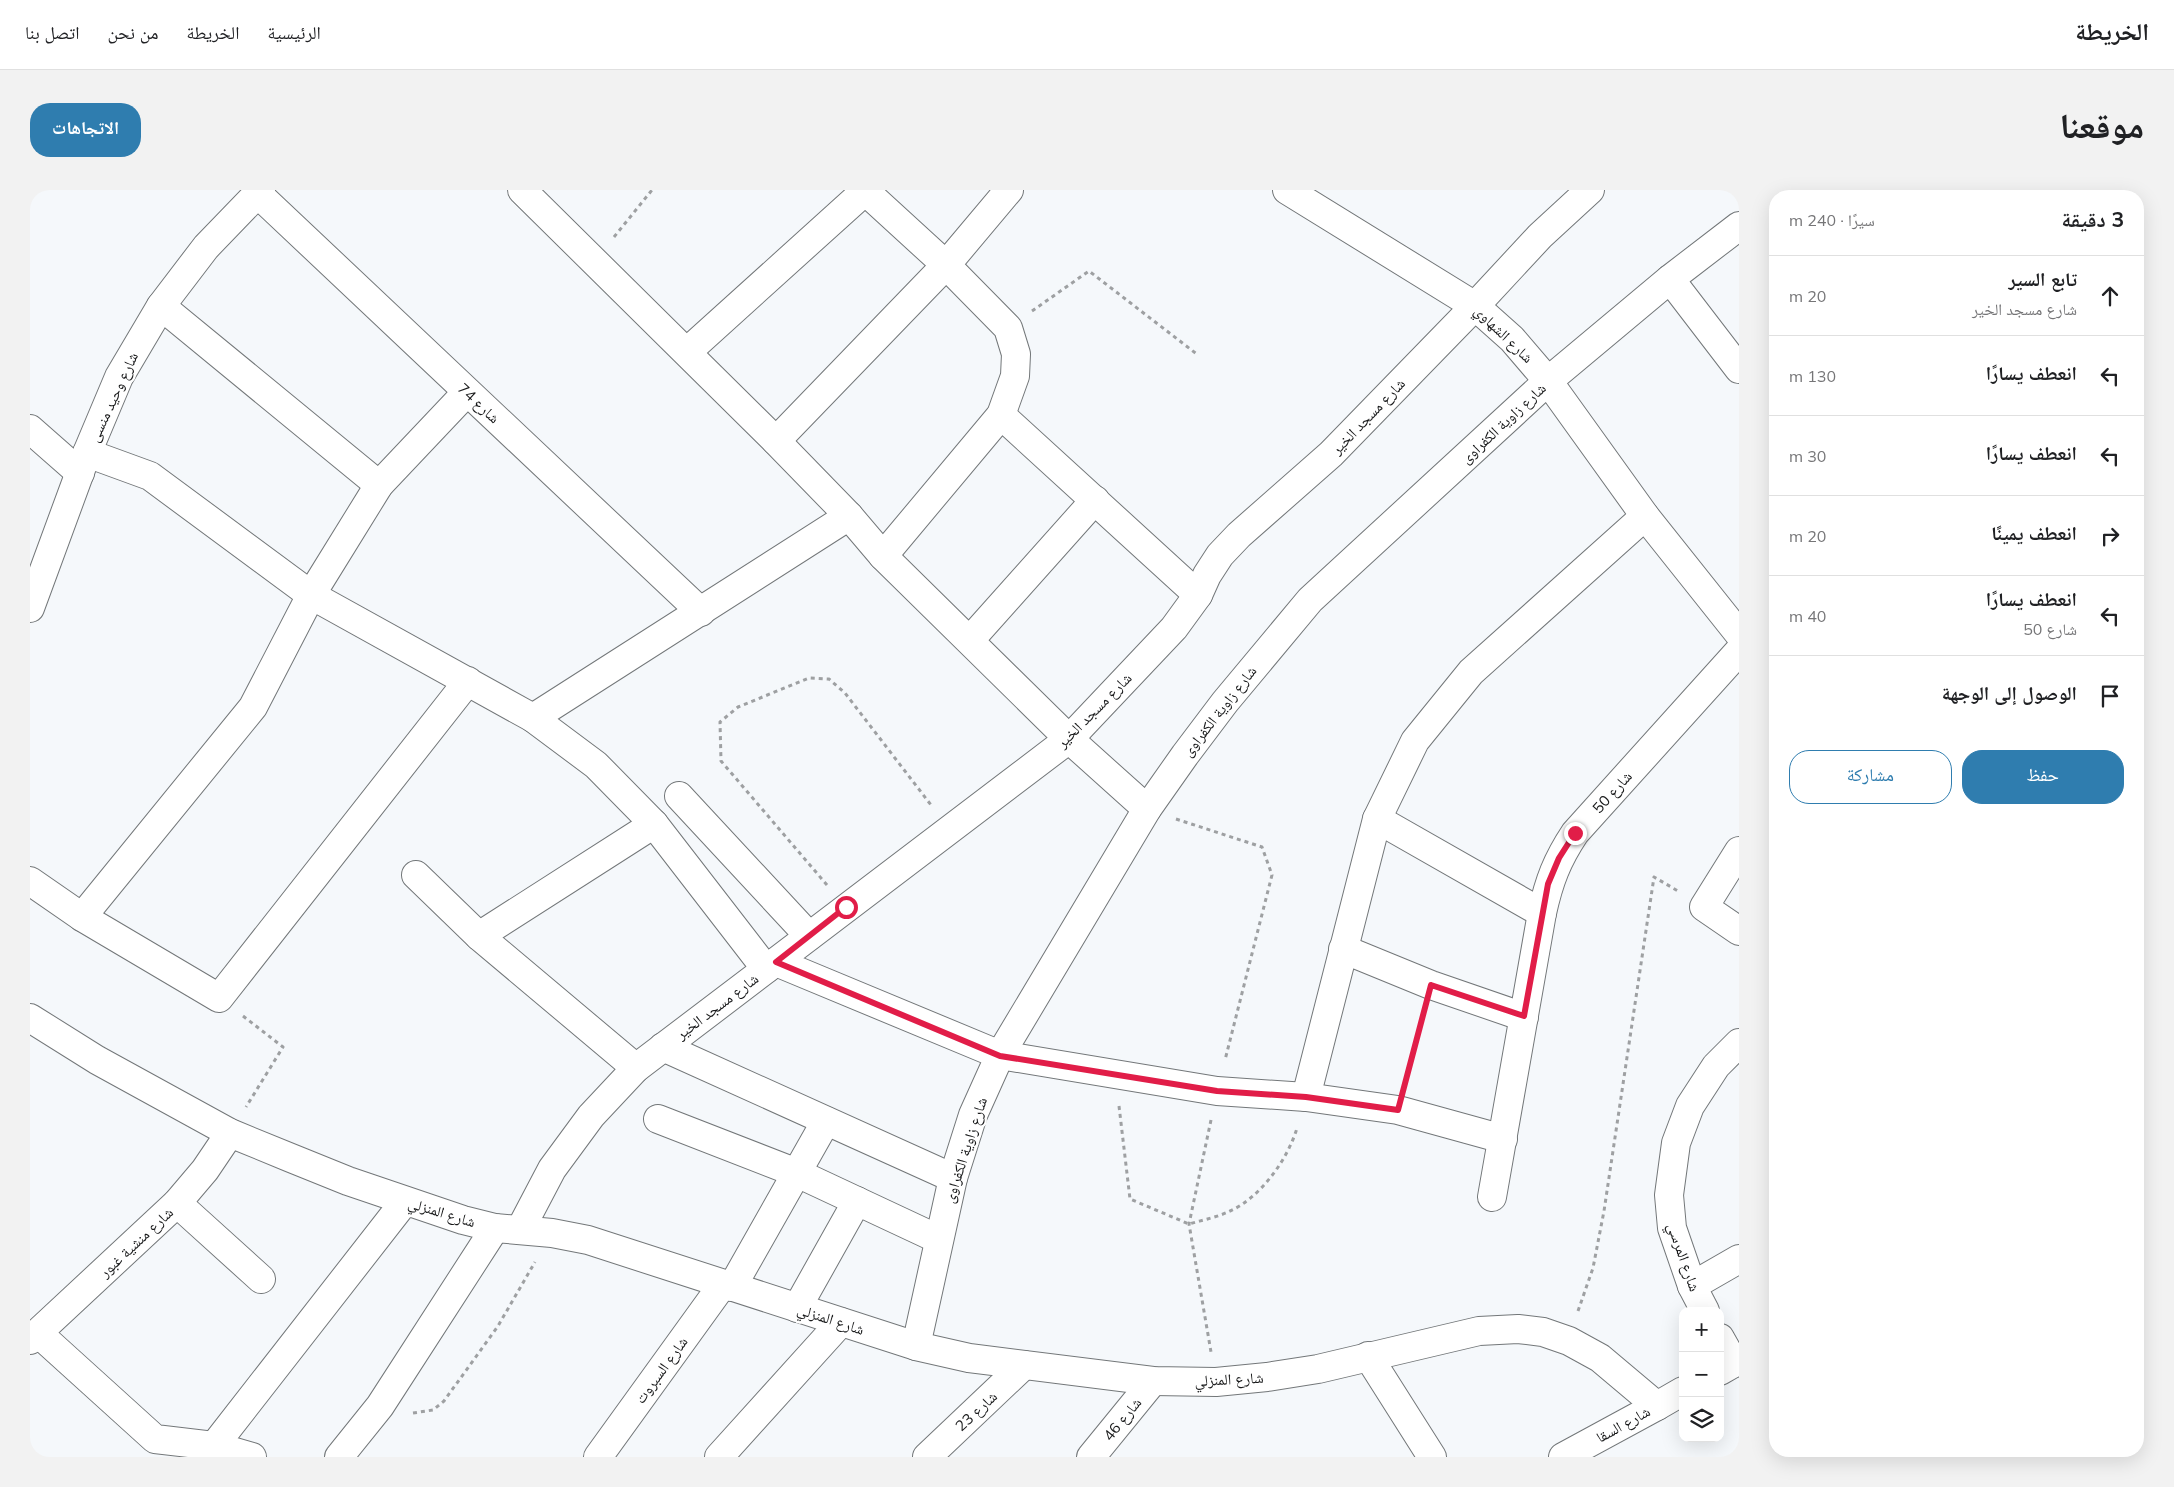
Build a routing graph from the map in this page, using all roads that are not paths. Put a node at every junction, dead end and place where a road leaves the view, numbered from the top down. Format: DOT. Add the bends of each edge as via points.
graph roads {
  1 [pos="522,190"];
  2 [pos="864,190"];
  3 [pos="1009,190"];
  4 [pos="1287,190"];
  5 [pos="1590,190"];
  6 [pos="259,192"];
  7 [pos="1739,226"];
  8 [pos="946,265"];
  9 [pos="1670,279"];
  10 [pos="161,306"];
  11 [pos="1475,306"];
  12 [pos="688,352"];
  13 [pos="1739,369"];
  14 [pos="1548,381"];
  15 [pos="467,392"];
  16 [pos="1000,415"];
  17 [pos="30,429"];
  18 [pos="776,441"];
  19 [pos="83,463"];
  20 [pos="379,485"];
  21 [pos="1095,500"];
  22 [pos="849,516"];
  23 [pos="1645,516"];
  24 [pos="883,556"];
  25 [pos="311,595"];
  26 [pos="1198,595"];
  27 [pos="30,608"];
  28 [pos="701,612"];
  29 [pos="1739,634"];
  30 [pos="970,640"];
  31 [pos="1739,650"];
  32 [pos="468,681"];
  33 [pos="533,718"];
  34 [pos="1069,739"];
  35 [pos="679,796"];
  36 [pos="1147,809"];
  37 [pos="1377,819"];
  38 [pos="654,824"];
  39 [pos="1739,851"];
  40 [pos="416,875"];
  41 [pos="30,881"];
  42 [pos="1542,913"];
  43 [pos="82,917"];
  44 [pos="1739,931"];
  45 [pos="479,936"];
  46 [pos="809,936"];
  47 [pos="1343,948"];
  48 [pos="771,965"];
  49 [pos="1524,1016"];
  50 [pos="30,1018"];
  51 [pos="1739,1043"];
  52 [pos="663,1047"];
  53 [pos="1000,1056"];
  54 [pos="636,1068"];
  55 [pos="1306,1097"];
  56 [pos="658,1119"];
  57 [pos="826,1121"];
  58 [pos="230,1133"];
  59 [pos="1503,1139"];
  60 [pos="796,1173"];
  61 [pos="952,1178"];
  62 [pos="1492,1197"];
  63 [pos="857,1200"];
  64 [pos="405,1201"];
  65 [pos="177,1203"];
  66 [pos="508,1229"];
  67 [pos="938,1240"];
  68 [pos="1739,1259"];
  69 [pos="261,1279"];
  70 [pos="728,1285"];
  71 [pos="1692,1286"];
  72 [pos="1703,1307"];
  73 [pos="797,1308"];
  74 [pos="841,1322"];
  75 [pos="34,1337"];
  76 [pos="916,1346"];
  77 [pos="1724,1348"];
  78 [pos="1368,1356"];
  79 [pos="1024,1365"];
  80 [pos="1731,1365"];
  81 [pos="1153,1381"];
  82 [pos="1679,1393"];
  83 [pos="1657,1406"];
  84 [pos="214,1446"];
  85 [pos="150,1448"];
  86 [pos="252,1457"];
  87 [pos="339,1457"];
  88 [pos="598,1457"];
  89 [pos="719,1457"];
  90 [pos="927,1457"];
  91 [pos="1091,1457"];
  92 [pos="1432,1457"];
  93 [pos="1563,1457"];
  1 -- 12 [label="street"];
  2 -- 8 [label="street"];
  2 -- 12 [label="street"];
  3 -- 8 [label="street"];
  4 -- 11 [label="street, شارع الشهاوي"];
  5 -- 11 [label="street, شارع مسجد الخير" via="1540,236"];
  6 -- 10 [label="street, شارع وحيد منسى" via="206,247"];
  6 -- 15 [label="street, شارع 74"];
  7 -- 9 [label="street, شارع زاوية الكفراوى"];
  8 -- 16 [label="street" via="1008,328 1016,354 1015,376"];
  8 -- 18 [label="street"];
  9 -- 13 [label="street"];
  9 -- 14 [label="street, شارع زاوية الكفراوى"];
  10 -- 19 [label="street, شارع وحيد منسى" via="119,377"];
  10 -- 20 [label="street"];
  11 -- 14 [label="street, شارع الشهاوي" via="1512,339"];
  11 -- 26 [label="street, شارع مسجد الخير" via="1332,454 1239,535 1220,555"];
  12 -- 18 [label="street"];
  14 -- 23 [label="street, شارع الشهاوي"];
  14 -- 36 [label="street, شارع زاوية الكفراوى" via="1310,600 1225,702"];
  15 -- 20 [label="street"];
  15 -- 28 [label="street, شارع 74"];
  16 -- 21 [label="street"];
  16 -- 24 [label="street"];
  17 -- 19 [label="street"];
  18 -- 22 [label="street"];
  19 -- 25 [label="street" via="150,476"];
  19 -- 27 [label="street, شارع وحيد منسى"];
  20 -- 25 [label="street"];
  21 -- 26 [label="street"];
  21 -- 30 [label="street"];
  22 -- 24 [label="street"];
  22 -- 28 [label="street"];
  23 -- 29 [label="street, شارع الشهاوي"];
  23 -- 37 [label="street" via="1471,672 1415,741"];
  24 -- 30 [label="street"];
  25 -- 32 [label="street"];
  25 -- 43 [label="street" via="253,707"];
  26 -- 34 [label="street, شارع مسجد الخير" via="1174,628"];
  28 -- 33 [label="street"];
  30 -- 34 [label="street"];
  31 -- 42 [label="street, شارع 50" via="1575,833 1548,884"];
  32 -- 33 [label="street"];
  32 -- 43 [label="street" via="219,998"];
  33 -- 38 [label="street" via="596,765"];
  34 -- 36 [label="street"];
  34 -- 46 [label="street, شارع مسجد الخير"];
  35 -- 46 [label="street"];
  36 -- 53 [label="street, شارع زاوية الكفراوى"];
  37 -- 42 [label="street"];
  37 -- 47 [label="street"];
  38 -- 45 [label="street"];
  38 -- 48 [label="street"];
  39 -- 44 [label="street" via="1704,907"];
  40 -- 45 [label="street"];
  41 -- 43 [label="street"];
  42 -- 49 [label="street, شارع 50"];
  45 -- 54 [label="street"];
  46 -- 48 [label="street, شارع مسجد الخير"];
  47 -- 49 [label="street" via="1431,985"];
  47 -- 55 [label="street"];
  48 -- 52 [label="street, شارع مسجد الخير"];
  48 -- 53 [label="street"];
  49 -- 59 [label="street, شارع 50"];
  50 -- 58 [label="street, شارع المنزلي" via="97,1060"];
  51 -- 71 [label="street, شارع المرسي" via="1716,1066 1690,1106 1676,1143 1669,1194 1672,1228"];
  52 -- 54 [label="street, شارع مسجد الخير"];
  52 -- 57 [label="street"];
  53 -- 55 [label="street" via="1217,1091"];
  53 -- 61 [label="street, شارع زاوية الكفراوى" via="973,1115"];
  54 -- 66 [label="street, شارع مسجد الخير" via="591,1116"];
  55 -- 59 [label="street" via="1398,1110"];
  56 -- 60 [label="street"];
  57 -- 60 [label="street, شارع السبروت"];
  57 -- 61 [label="street"];
  58 -- 64 [label="street, شارع المنزلي"];
  58 -- 65 [label="street, شارع منشية غبور"];
  59 -- 62 [label="street, شارع 50"];
  60 -- 63 [label="street"];
  60 -- 70 [label="street, شارع السبروت"];
  61 -- 67 [label="street, شارع زاوية الكفراوى"];
  63 -- 67 [label="street"];
  63 -- 73 [label="street"];
  64 -- 66 [label="street, شارع المنزلي" via="463,1220"];
  64 -- 84 [label="street"];
  65 -- 69 [label="street"];
  65 -- 75 [label="street, شارع منشية غبور"];
  66 -- 70 [label="street, شارع المنزلي" via="588,1240"];
  66 -- 87 [label="street, شارع مسجد الخير" via="380,1406"];
  67 -- 76 [label="street, شارع زاوية الكفراوى"];
  68 -- 71 [label="street"];
  70 -- 73 [label="street, شارع المنزلي"];
  70 -- 88 [label="street, شارع السبروت"];
  71 -- 72 [label="street, شارع المرسي"];
  73 -- 74 [label="street, شارع المنزلي"];
  74 -- 76 [label="street, شارع المنزلي"];
  74 -- 89 [label="street"];
  75 -- 85 [label="street"];
  76 -- 79 [label="street, شارع المنزلي" via="969,1358"];
  77 -- 80 [label="street"];
  78 -- 81 [label="street, شارع المنزلي" via="1267,1377 1216,1382"];
  78 -- 83 [label="street, شارع المنزلي" via="1479,1331 1518,1329 1544,1332 1569,1340 1600,1358"];
  78 -- 92 [label="street"];
  79 -- 81 [label="street, شارع المنزلي"];
  79 -- 90 [label="street, شارع 23"];
  81 -- 91 [label="street, شارع 46"];
  82 -- 83 [label="street, شارع السقا"];
  83 -- 93 [label="street, شارع السقا"];
  84 -- 85 [label="street"];
  84 -- 86 [label="street"];
}
